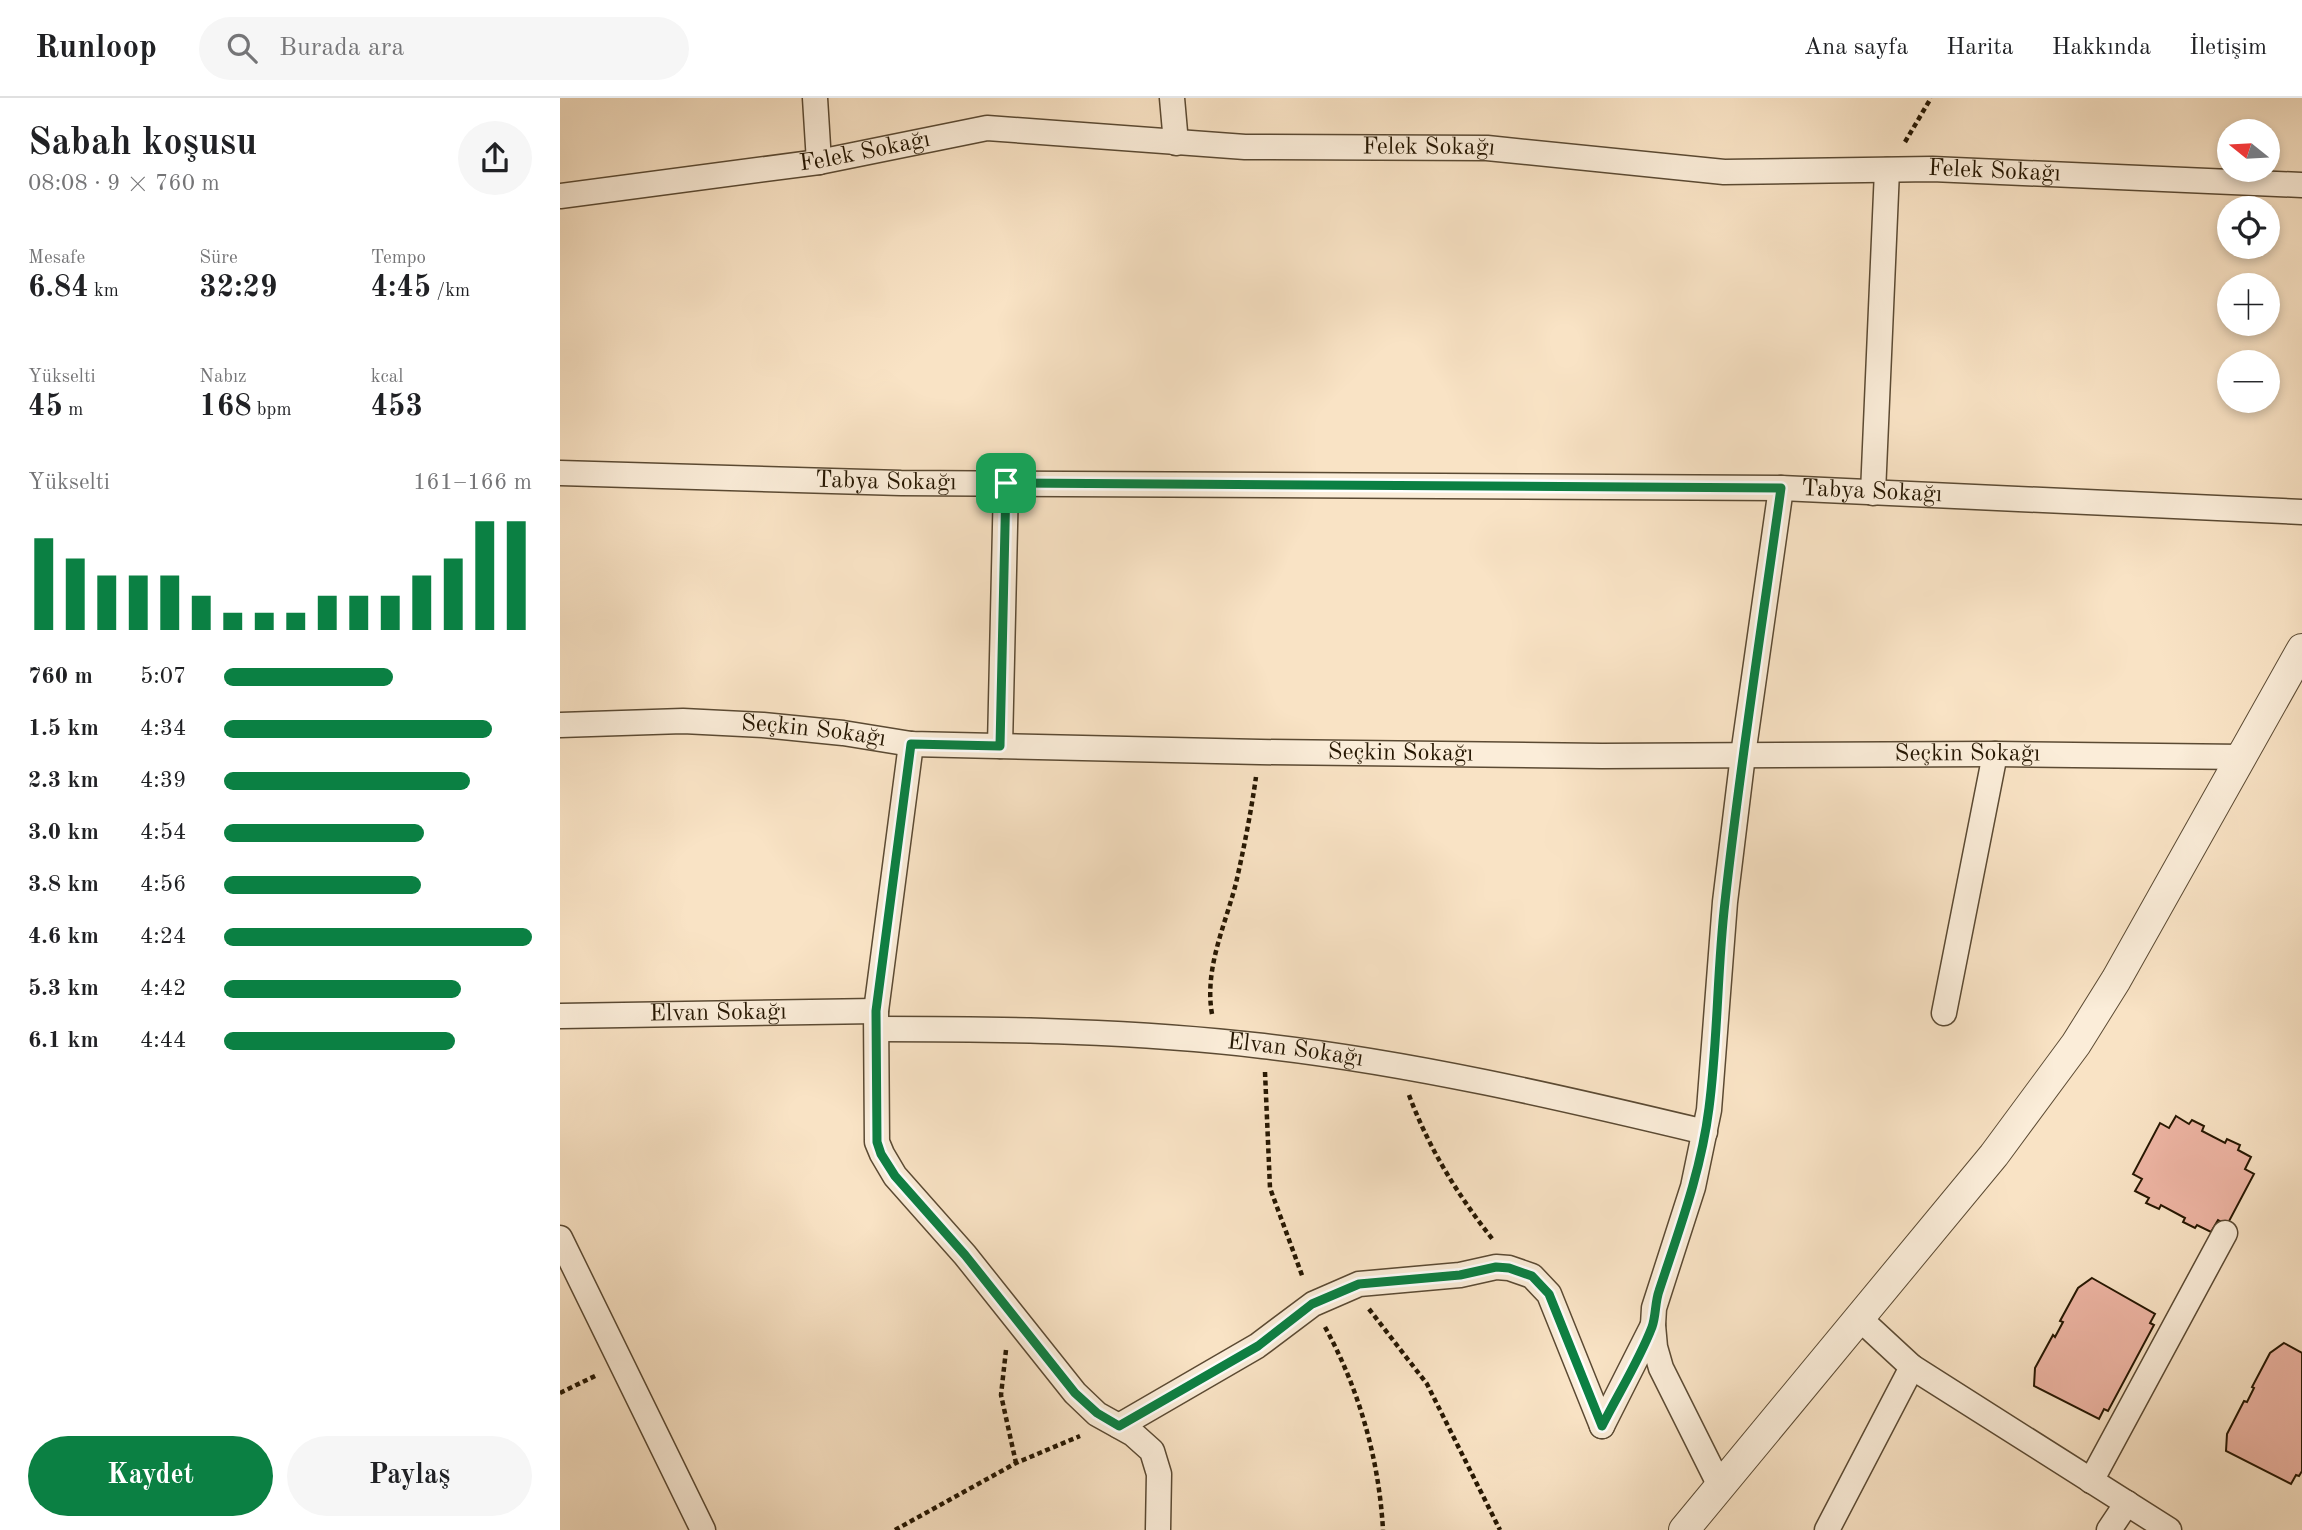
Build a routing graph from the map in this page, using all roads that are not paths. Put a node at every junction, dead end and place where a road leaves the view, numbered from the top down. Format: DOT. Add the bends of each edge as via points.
graph roads {
  1 [pos="815,98"];
  2 [pos="1172,98"];
  3 [pos="1176,143"];
  4 [pos="820,162"];
  5 [pos="1888,170"];
  6 [pos="2302,185"];
  7 [pos="560,196"];
  8 [pos="560,473"];
  9 [pos="1006,483"];
  10 [pos="1781,488"];
  11 [pos="1873,493"];
  12 [pos="2302,512"];
  13 [pos="2302,649"];
  14 [pos="560,725"];
  15 [pos="911,744"];
  16 [pos="1000,746"];
  17 [pos="1995,754"];
  18 [pos="1743,755"];
  19 [pos="2243,757"];
  20 [pos="1944,1013"];
  21 [pos="560,1016"];
  22 [pos="877,1020"];
  23 [pos="1705,1132"];
  24 [pos="2225,1233"];
  25 [pos="560,1238"];
  26 [pos="1859,1318"];
  27 [pos="1653,1325"];
  28 [pos="1912,1367"];
  29 [pos="1116,1424"];
  30 [pos="2091,1481"];
  31 [pos="1720,1486"];
  32 [pos="2127,1503"];
  33 [pos="703,1530"];
  34 [pos="1158,1530"];
  35 [pos="1684,1530"];
  36 [pos="1827,1530"];
  37 [pos="2109,1530"];
  38 [pos="2169,1530"];
  1 -- 4 [label="street"];
  2 -- 3 [label="street"];
  3 -- 4 [label="street, Felek Sokağı" via="987,128"];
  3 -- 5 [label="street, Felek Sokağı" via="1245,148 1488,148 1724,172"];
  4 -- 7 [label="street, Felek Sokağı"];
  5 -- 6 [label="street, Felek Sokağı"];
  5 -- 11 [label="street"];
  8 -- 9 [label="street, Tabya Sokağı"];
  9 -- 10 [label="street, Tabya Sokağı"];
  9 -- 16 [label="street"];
  10 -- 11 [label="street, Tabya Sokağı"];
  10 -- 18 [label="street"];
  11 -- 12 [label="street, Tabya Sokağı"];
  13 -- 19 [label="street"];
  14 -- 15 [label="street, Seçkin Sokağı" via="683,721 763,725"];
  15 -- 16 [label="street, Seçkin Sokağı"];
  15 -- 22 [label="street"];
  16 -- 18 [label="street, Seçkin Sokağı"];
  17 -- 18 [label="street, Seçkin Sokağı"];
  17 -- 19 [label="street, Seçkin Sokağı"];
  17 -- 20 [label="street"];
  18 -- 23 [label="street"];
  19 -- 26 [label="street" via="2076,1044 1994,1155"];
  21 -- 22 [label="street, Elvan Sokağı"];
  22 -- 23 [label="street, Elvan Sokağı" via="1092,1031 1333,1055 1513,1088"];
  22 -- 29 [label="street" via="877,1142 881,1154 1075,1393"];
  23 -- 27 [label="street" via="1685,1217 1658,1292"];
  24 -- 30 [label="street"];
  25 -- 33 [label="street"];
  26 -- 28 [label="street"];
  26 -- 31 [label="street"];
  27 -- 29 [label="street" via="1602,1426 1549,1294 1521,1271 1496,1267 1460,1275 1359,1284 1312,1304 1258,1346"];
  27 -- 31 [label="street" via="1661,1368"];
  28 -- 30 [label="street"];
  28 -- 36 [label="street"];
  29 -- 34 [label="street" via="1145,1442 1157,1462"];
  30 -- 32 [label="street"];
  31 -- 35 [label="street"];
  32 -- 37 [label="street"];
  32 -- 38 [label="street"];
}
